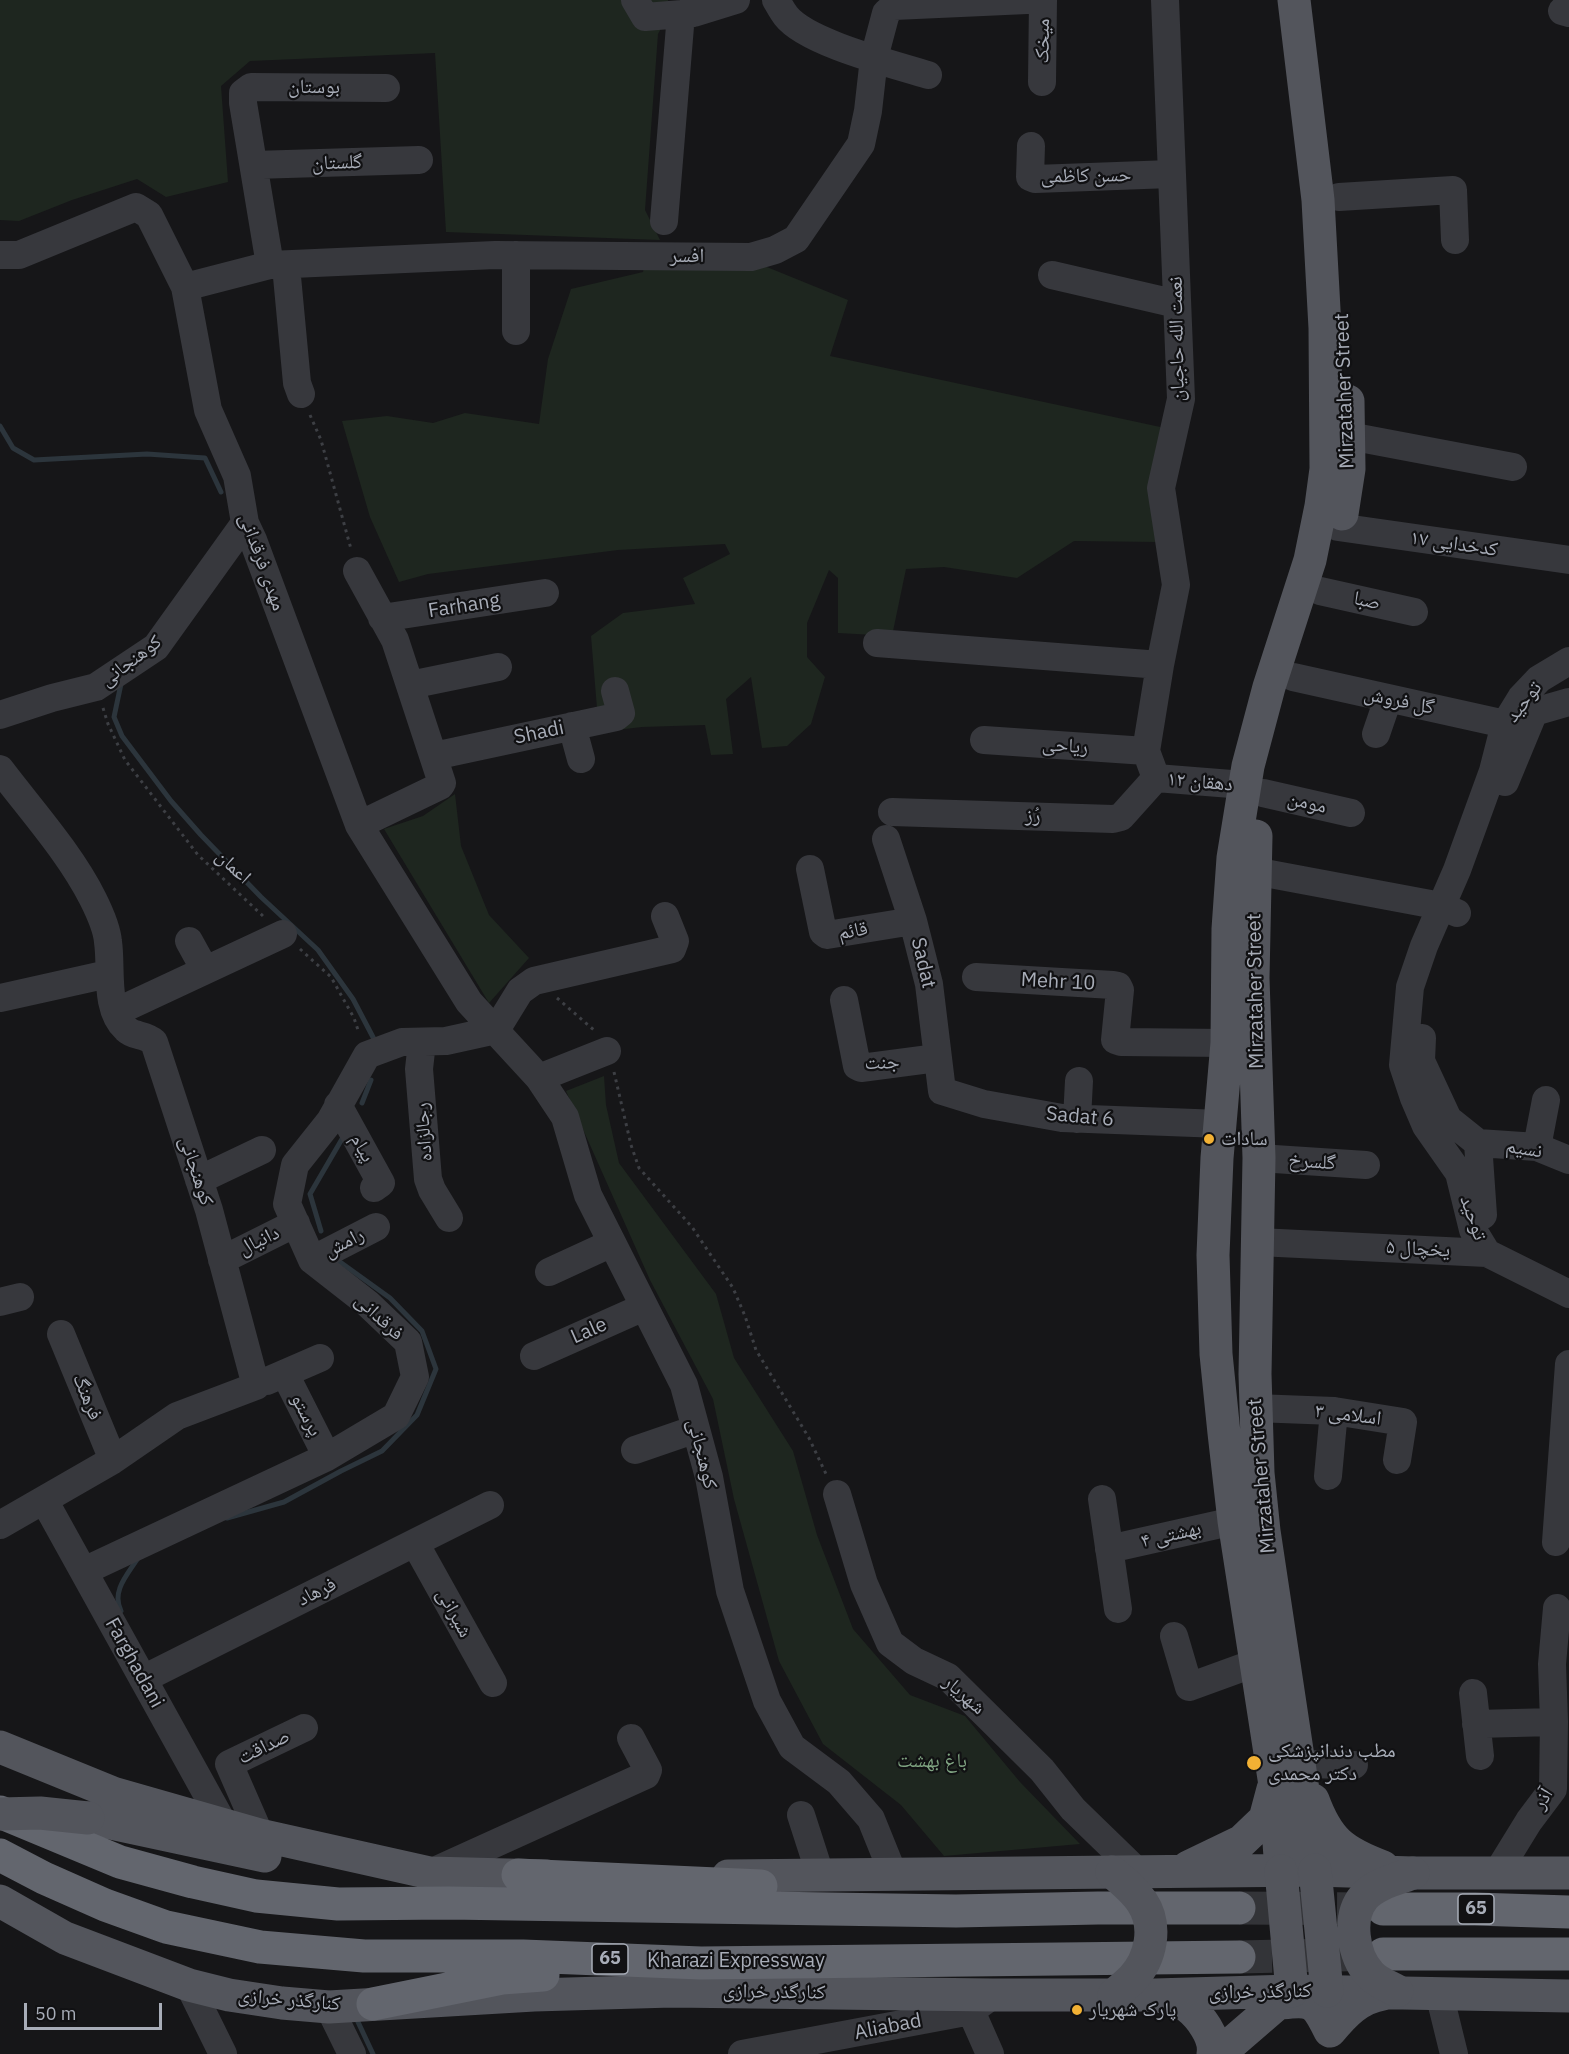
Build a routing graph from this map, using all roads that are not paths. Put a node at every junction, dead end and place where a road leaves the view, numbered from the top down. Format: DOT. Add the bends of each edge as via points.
graph roads {
  1 [pos="635,0"];
  2 [pos="736,0"];
  3 [pos="776,0"];
  4 [pos="1027,0"];
  5 [pos="1043,0"];
  6 [pos="1165,0"];
  7 [pos="1294,0"];
  8 [pos="1313,0"];
  9 [pos="681,14"];
  10 [pos="874,58"];
  11 [pos="928,75"];
  12 [pos="1042,82"];
  13 [pos="386,88"];
  14 [pos="1031,146"];
  15 [pos="419,160"];
  16 [pos="254,165"];
  17 [pos="1171,174"];
  18 [pos="1339,197"];
  19 [pos="664,221"];
  20 [pos="1455,240"];
  21 [pos="0,255"];
  22 [pos="516,255"];
  23 [pos="278,265"];
  24 [pos="1052,275"];
  25 [pos="185,286"];
  26 [pos="1177,304"];
  27 [pos="516,331"];
  28 [pos="301,394"];
  29 [pos="1349,436"];
  30 [pos="1513,467"];
  31 [pos="245,523"];
  32 [pos="1338,527"];
  33 [pos="1569,560"];
  34 [pos="357,571"];
  35 [pos="1320,591"];
  36 [pos="546,593"];
  37 [pos="1414,612"];
  38 [pos="382,618"];
  39 [pos="877,643"];
  40 [pos="1569,661"];
  41 [pos="1160,665"];
  42 [pos="498,667"];
  43 [pos="1293,677"];
  44 [pos="410,685"];
  45 [pos="615,691"];
  46 [pos="1388,699"];
  47 [pos="1569,702"];
  48 [pos="0,715"];
  49 [pos="572,726"];
  50 [pos="1516,728"];
  51 [pos="1376,734"];
  52 [pos="984,740"];
  53 [pos="1146,751"];
  54 [pos="434,756"];
  55 [pos="581,759"];
  56 [pos="0,769"];
  57 [pos="1156,778"];
  58 [pos="1253,789"];
  59 [pos="1351,813"];
  60 [pos="359,825"];
  61 [pos="889,825"];
  62 [pos="810,869"];
  63 [pos="1254,872"];
  64 [pos="1449,910"];
  65 [pos="665,916"];
  66 [pos="912,921"];
  67 [pos="283,934"];
  68 [pos="189,941"];
  69 [pos="205,970"];
  70 [pos="108,975"];
  71 [pos="976,977"];
  72 [pos="0,998"];
  73 [pos="843,1000"];
  74 [pos="116,1012"];
  75 [pos="495,1030"];
  76 [pos="422,1042"];
  77 [pos="1227,1043"];
  78 [pos="606,1051"];
  79 [pos="937,1058"];
  80 [pos="539,1078"];
  81 [pos="1079,1081"];
  82 [pos="942,1091"];
  83 [pos="1546,1100"];
  84 [pos="338,1106"];
  85 [pos="1077,1119"];
  86 [pos="1437,1123"];
  87 [pos="1221,1124"];
  88 [pos="1478,1143"];
  89 [pos="1536,1147"];
  90 [pos="262,1150"];
  91 [pos="1217,1158"];
  92 [pos="1259,1158"];
  93 [pos="1569,1160"];
  94 [pos="1366,1165"];
  95 [pos="199,1180"];
  96 [pos="374,1188"];
  97 [pos="449,1218"];
  98 [pos="296,1223"];
  99 [pos="376,1227"];
  100 [pos="1258,1242"];
  101 [pos="612,1243"];
  102 [pos="1486,1252"];
  103 [pos="222,1260"];
  104 [pos="312,1260"];
  105 [pos="549,1272"];
  106 [pos="1569,1294"];
  107 [pos="644,1306"];
  108 [pos="61,1334"];
  109 [pos="1257,1350"];
  110 [pos="1216,1354"];
  111 [pos="534,1356"];
  112 [pos="320,1358"];
  113 [pos="1569,1364"];
  114 [pos="285,1374"];
  115 [pos="256,1386"];
  116 [pos="1255,1408"];
  117 [pos="1334,1411"];
  118 [pos="696,1429"];
  119 [pos="635,1450"];
  120 [pos="327,1457"];
  121 [pos="113,1460"];
  122 [pos="1397,1460"];
  123 [pos="1328,1476"];
  124 [pos="837,1494"];
  125 [pos="1102,1499"];
  126 [pos="44,1500"];
  127 [pos="490,1505"];
  128 [pos="1234,1521"];
  129 [pos="0,1525"];
  130 [pos="1556,1542"];
  131 [pos="415,1543"];
  132 [pos="1109,1549"];
  133 [pos="84,1571"];
  134 [pos="1557,1608"];
  135 [pos="1118,1609"];
  136 [pos="1174,1636"];
  137 [pos="1255,1663"];
  138 [pos="1560,1664"];
  139 [pos="143,1679"];
  140 [pos="493,1683"];
  141 [pos="1473,1693"];
  142 [pos="1554,1722"];
  143 [pos="1476,1724"];
  144 [pos="304,1728"];
  145 [pos="631,1738"];
  146 [pos="0,1747"];
  147 [pos="1480,1756"];
  148 [pos="229,1764"];
  149 [pos="1300,1764"];
  150 [pos="1354,1765"];
  151 [pos="198,1778"];
  152 [pos="1275,1785"];
  153 [pos="0,1813"];
  154 [pos="801,1815"];
  155 [pos="224,1825"];
  156 [pos="260,1835"];
  157 [pos="0,1855"];
  158 [pos="1315,1870"];
  159 [pos="1281,1871"];
  160 [pos="1125,1872"];
  161 [pos="1177,1872"];
  162 [pos="430,1873"];
  163 [pos="1406,1873"];
  164 [pos="1497,1873"];
  165 [pos="1569,1873"];
  166 [pos="518,1875"];
  167 [pos="894,1876"];
  168 [pos="820,1877"];
  169 [pos="0,1901"];
  170 [pos="1121,1908"];
  171 [pos="1239,1908"];
  172 [pos="1383,1909"];
  173 [pos="1569,1912"];
  174 [pos="0,1918"];
  175 [pos="65,1938"];
  176 [pos="1383,1954"];
  177 [pos="1569,1954"];
  178 [pos="1239,1957"];
  179 [pos="701,1963"];
  180 [pos="189,1985"];
  181 [pos="1327,1991"];
  182 [pos="1397,1991"];
  183 [pos="1439,1994"];
  184 [pos="1114,1995"];
  185 [pos="1155,1995"];
  186 [pos="1569,1996"];
  187 [pos="1284,1997"];
  188 [pos="982,2003"];
  189 [pos="373,2004"];
  190 [pos="329,2007"];
  191 [pos="858,2043"];
  192 [pos="1330,2043"];
  193 [pos="223,2054"];
  194 [pos="352,2054"];
  195 [pos="741,2054"];
  196 [pos="990,2054"];
  197 [pos="1213,2054"];
  198 [pos="1219,2054"];
  199 [pos="1454,2054"];
  1 -- 9 [label="street" via="645,17"];
  2 -- 9 [label="street"];
  3 -- 10 [label="street" via="786,17 799,27 837,46"];
  4 -- 10 [label="street, افسر" via="894,6 886,13"];
  5 -- 12 [label="street, میخک"];
  6 -- 17 [label="street, نعمت الله حاجیان"];
  7 -- 58 [label="main road, Mirzataher Street" via="1318,200 1325,328 1326,469 1310,560 1269,687"];
  8 -- 18 [label="main road, Mirzataher Street"];
  9 -- 19 [label="street"];
  10 -- 11 [label="street"];
  10 -- 22 [label="street, افسر" via="861,144 796,239 751,257"];
  13 -- 16 [label="street, بوستان" via="251,87 243,93 243,103"];
  14 -- 17 [label="street, حسن کاظمی" via="1030,177 1035,179"];
  15 -- 16 [label="street, گلستان"];
  16 -- 23 [label="street"];
  17 -- 26 [label="street, نعمت الله حاجیان"];
  18 -- 20 [label="street" via="1453,190"];
  18 -- 29 [label="main road, Mirzataher Street"];
  21 -- 25 [label="street, مهدی فرقدانی" via="19,255 136,207 149,215"];
  22 -- 23 [label="street, افسر"];
  22 -- 27 [label="street"];
  23 -- 25 [label="street, افسر"];
  23 -- 28 [label="street"];
  24 -- 26 [label="street"];
  25 -- 31 [label="street, مهدی فرقدانی" via="208,410 237,476"];
  26 -- 41 [label="street, نعمت الله حاجیان" via="1181,399 1161,488 1176,585"];
  29 -- 30 [label="street"];
  29 -- 32 [label="main road, Mirzataher Street" via="1349,469"];
  31 -- 48 [label="street, کوهنجانی" via="156,647 96,687"];
  31 -- 60 [label="street, مهدی فرقدانی"];
  32 -- 33 [label="street, کدخدایی ۱۷"];
  32 -- 35 [label="main road, Mirzataher Street"];
  34 -- 38 [label="street"];
  35 -- 37 [label="street, صبا"];
  35 -- 43 [label="main road, Mirzataher Street"];
  36 -- 38 [label="street, Farhang"];
  38 -- 44 [label="street" via="395,640"];
  39 -- 41 [label="street"];
  40 -- 50 [label="street, توحید" via="1539,679 1521,698"];
  41 -- 53 [label="street, نعمت الله حاجیان"];
  42 -- 44 [label="street"];
  43 -- 46 [label="street, گل فروش"];
  43 -- 58 [label="main road, Mirzataher Street" via="1271,756"];
  44 -- 54 [label="street"];
  45 -- 49 [label="street, Shadi" via="619,716"];
  46 -- 50 [label="street, گل فروش"];
  46 -- 51 [label="street"];
  47 -- 50 [label="street, توحید" via="1534,712"];
  49 -- 54 [label="street, Shadi"];
  49 -- 55 [label="street"];
  50 -- 64 [label="street, توحید" via="1493,771 1457,870"];
  52 -- 53 [label="street, ریاحی"];
  53 -- 57 [label="street, نعمت الله حاجیان"];
  54 -- 60 [label="street" via="442,778 440,786"];
  56 -- 70 [label="street, کوهنجانی" via="79,873 94,901 108,937"];
  57 -- 58 [label="street, دهقان ۱۲"];
  57 -- 61 [label="street, رُز" via="1121,817 1113,819"];
  58 -- 59 [label="street, مومن"];
  58 -- 63 [label="main road, Mirzataher Street" via="1259,812"];
  58 -- 77 [label="main road, Mirzataher Street" via="1233,858"];
  60 -- 75 [label="street, مهدی فرقدانی" via="470,1002"];
  61 -- 66 [label="street, Sadat"];
  62 -- 66 [label="street, قائم" via="823,932 827,935"];
  63 -- 64 [label="street"];
  63 -- 92 [label="main road, Mirzataher Street"];
  64 -- 86 [label="street, توحید" via="1424,946 1410,987 1412,1063"];
  65 -- 75 [label="street" via="675,941 672,949 534,981 520,991"];
  66 -- 79 [label="street, Sadat" via="929,984"];
  67 -- 69 [label="street"];
  68 -- 69 [label="street"];
  69 -- 74 [label="street"];
  70 -- 72 [label="street"];
  70 -- 74 [label="street, کوهنجانی"];
  71 -- 77 [label="street, Mehr 10" via="1118,986 1115,1040"];
  73 -- 79 [label="street, جنت" via="857,1066"];
  74 -- 95 [label="street, کوهنجانی" via="127,1031 154,1042"];
  75 -- 76 [label="street"];
  75 -- 80 [label="street, کوهنجانی"];
  76 -- 84 [label="street, فرقدانی" via="402,1042 367,1055"];
  76 -- 97 [label="street, رجالزاده" via="419,1069 428,1179"];
  77 -- 87 [label="main road, Mirzataher Street"];
  78 -- 80 [label="street"];
  79 -- 82 [label="street, Sadat"];
  80 -- 101 [label="street, کوهنجانی" via="565,1117 588,1195"];
  81 -- 85 [label="street"];
  82 -- 85 [label="street, Sadat 6" via="984,1104"];
  83 -- 89 [label="street"];
  84 -- 96 [label="street, پیام" via="381,1182"];
  84 -- 98 [label="street, فرقدانی" via="295,1165 287,1204"];
  85 -- 87 [label="street, Sadat 6"];
  86 -- 88 [label="street, توحید"];
  86 -- 102 [label="street, توحید" via="1459,1173 1473,1230"];
  87 -- 91 [label="main road, Mirzataher Street"];
  88 -- 89 [label="street, نسیم"];
  88 -- 102 [label="street, توحید"];
  89 -- 93 [label="street, نسیم"];
  90 -- 95 [label="street"];
  91 -- 92 [label="main road" via="1241,1152"];
  91 -- 110 [label="main road, Mirzataher Street" via="1213,1255"];
  92 -- 94 [label="street, گلسرخ"];
  92 -- 100 [label="main road, Mirzataher Street"];
  95 -- 103 [label="street, کوهنجانی"];
  98 -- 103 [label="street, دانیال"];
  98 -- 104 [label="street, فرقدانی"];
  99 -- 104 [label="street, رامش"];
  100 -- 102 [label="street, یخچال ۵"];
  100 -- 109 [label="main road, Mirzataher Street"];
  101 -- 105 [label="street"];
  101 -- 107 [label="street, کوهنجانی"];
  102 -- 106 [label="street, یخچال ۵"];
  103 -- 115 [label="street, کوهنجانی"];
  104 -- 120 [label="street, فرقدانی" via="367,1303 408,1342 415,1377 396,1416"];
  107 -- 111 [label="street, Lale"];
  107 -- 118 [label="street, کوهنجانی" via="684,1385"];
  108 -- 121 [label="street, فرهنگ"];
  109 -- 110 [label="main road" via="1243,1360"];
  109 -- 116 [label="main road, Mirzataher Street"];
  110 -- 128 [label="main road, Mirzataher Street"];
  112 -- 114 [label="street"];
  113 -- 130 [label="street"];
  114 -- 115 [label="street"];
  114 -- 120 [label="street, پرستو"];
  115 -- 121 [label="street" via="177,1416"];
  116 -- 117 [label="street, اسلامی ۳"];
  116 -- 149 [label="main road, Mirzataher Street" via="1264,1531"];
  117 -- 122 [label="street, اسلامی ۳" via="1402,1422"];
  117 -- 123 [label="street"];
  118 -- 119 [label="street"];
  118 -- 167 [label="street, کوهنجانی" via="730,1591 767,1701 792,1747 839,1782 871,1819"];
  120 -- 133 [label="street, فرقدانی"];
  121 -- 126 [label="street"];
  124 -- 160 [label="street, شهریار" via="864,1584 890,1643 914,1661 948,1677 1042,1770"];
  125 -- 132 [label="street"];
  126 -- 129 [label="street"];
  126 -- 133 [label="street, Farghadani"];
  127 -- 131 [label="street, فرهاد"];
  128 -- 132 [label="street, بهشتی ۴"];
  128 -- 137 [label="main road, Mirzataher Street"];
  131 -- 139 [label="street, فرهاد"];
  131 -- 140 [label="street, شیرانی"];
  132 -- 135 [label="street"];
  133 -- 139 [label="street, Farghadani"];
  134 -- 138 [label="street, آذر"];
  136 -- 137 [label="street" via="1189,1687"];
  137 -- 152 [label="main road, Mirzataher Street"];
  138 -- 142 [label="street, آذر"];
  139 -- 151 [label="street, Farghadani"];
  141 -- 143 [label="street"];
  142 -- 143 [label="street"];
  142 -- 164 [label="street, آذر" via="1553,1789 1528,1821"];
  143 -- 147 [label="street"];
  144 -- 148 [label="street, صداقت"];
  145 -- 162 [label="street" via="648,1770 646,1775"];
  146 -- 155 [label="main road" via="113,1793"];
  148 -- 151 [label="street"];
  148 -- 156 [label="street, صداقت"];
  149 -- 150 [label="street"];
  149 -- 158 [label="main road, Mirzataher Street"];
  149 -- 163 [label="main road" via="1319,1817 1336,1842 1348,1852"];
  151 -- 155 [label="street, Farghadani"];
  152 -- 159 [label="main road, Mirzataher Street"];
  152 -- 161 [label="main road" via="1265,1819 1242,1841"];
  153 -- 162 [label="main road, bridge" via="88,1818 253,1855 327,1866"];
  153 -- 170 [label="highway" via="120,1862 193,1882 256,1896 338,1904 956,1911"];
  154 -- 168 [label="street"];
  155 -- 156 [label="main road"];
  156 -- 162 [label="main road"];
  157 -- 179 [label="highway, Kharazi Expressway / 65" via="105,1905 166,1927 260,1947 364,1956 523,1956"];
  158 -- 159 [label="main road"];
  158 -- 163 [label="main road"];
  158 -- 181 [label="main road, Mirzataher Street, bridge"];
  159 -- 161 [label="main road"];
  159 -- 187 [label="main road, Mirzataher Street, bridge"];
  160 -- 161 [label="main road"];
  160 -- 167 [label="main road"];
  160 -- 184 [label="main road, bridge" via="1152,1930 1147,1954 1133,1978"];
  162 -- 166 [label="main road"];
  163 -- 164 [label="main road"];
  163 -- 182 [label="main road, bridge" via="1368,1893 1354,1920 1356,1947 1363,1966 1372,1977"];
  164 -- 165 [label="main road"];
  166 -- 168 [label="main road"];
  166 -- 170 [label="highway" via="1062,1898"];
  167 -- 168 [label="main road"];
  169 -- 175 [label="main road, کنارگذر خرازی"];
  170 -- 171 [label="highway"];
  172 -- 173 [label="highway, 65"];
  174 -- 175 [label="main road"];
  175 -- 180 [label="main road, کنارگذر خرازی"];
  176 -- 177 [label="highway"];
  178 -- 179 [label="highway, Kharazi Expressway / 65"];
  179 -- 189 [label="highway" via="502,1978"];
  180 -- 190 [label="main road, کنارگذر خرازی" via="229,1995"];
  180 -- 193 [label="street"];
  181 -- 182 [label="main road, کنارگذر خرازی"];
  181 -- 187 [label="main road, کنارگذر خرازی"];
  181 -- 192 [label="main road, Mirzataher Street"];
  182 -- 183 [label="main road, کنارگذر خرازی"];
  182 -- 192 [label="main road" via="1374,1995 1356,2004 1346,2012"];
  183 -- 186 [label="main road, کنارگذر خرازی"];
  183 -- 199 [label="street"];
  184 -- 185 [label="main road, کنارگذر خرازی"];
  184 -- 188 [label="main road, کنارگذر خرازی"];
  185 -- 187 [label="main road, کنارگذر خرازی"];
  185 -- 197 [label="main road" via="1185,2004 1199,2017 1208,2031"];
  187 -- 192 [label="main road" via="1318,2008"];
  187 -- 198 [label="main road"];
  188 -- 189 [label="main road, کنارگذر خرازی" via="672,1991"];
  188 -- 191 [label="street, Aliabad"];
  188 -- 196 [label="street"];
  189 -- 190 [label="main road, کنارگذر خرازی"];
  190 -- 194 [label="street"];
  191 -- 195 [label="street, Aliabad"];
}
